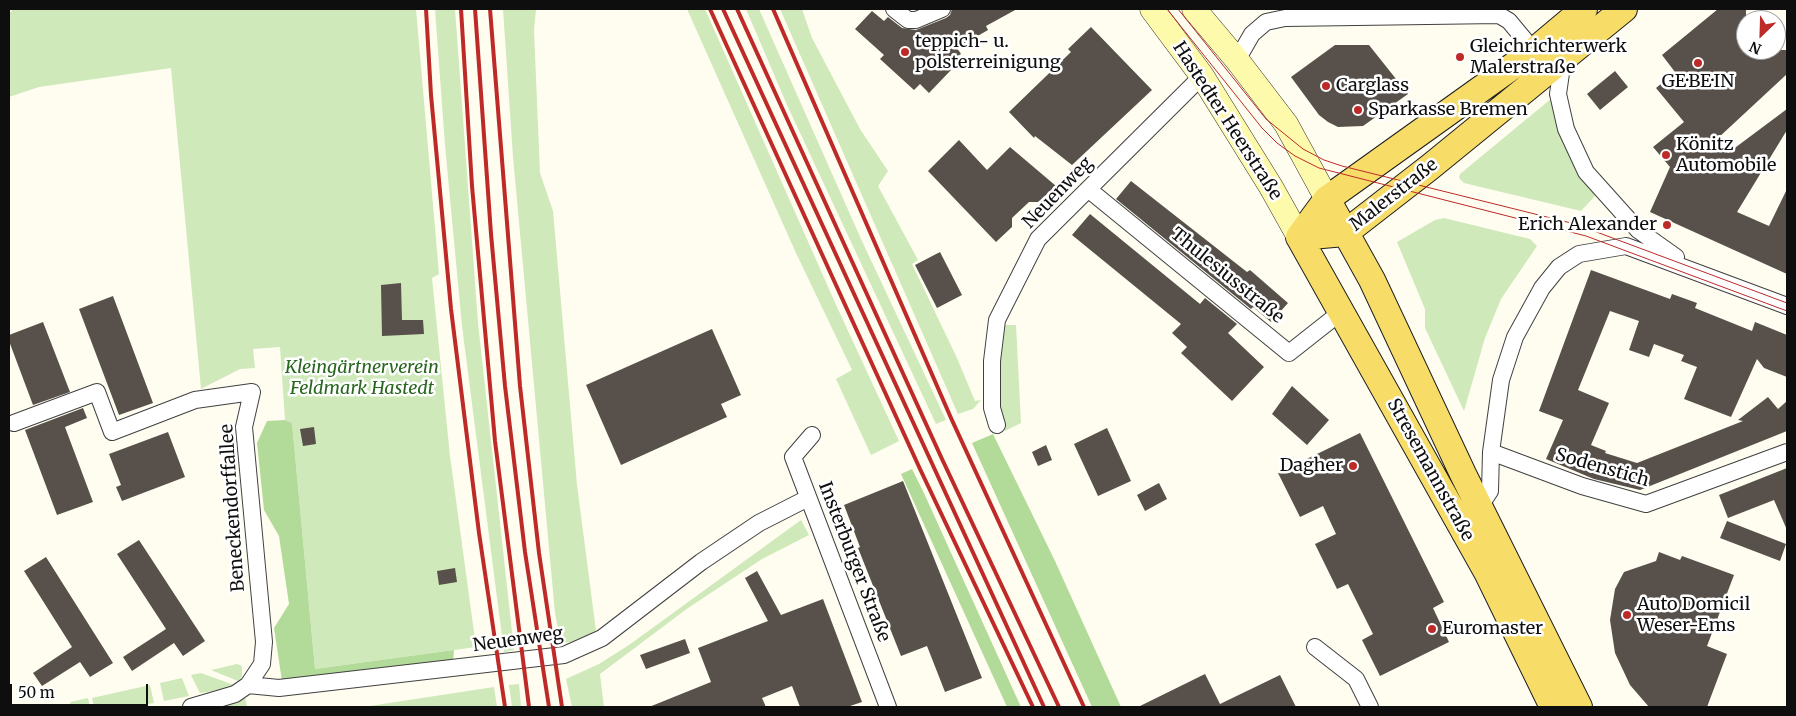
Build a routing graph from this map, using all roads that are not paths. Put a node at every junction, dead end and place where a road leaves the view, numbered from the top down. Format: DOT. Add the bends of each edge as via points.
graph roads {
  1 [pos="894,9"];
  2 [pos="942,9"];
  3 [pos="1152,9"];
  4 [pos="1194,9"];
  5 [pos="1584,9"];
  6 [pos="1624,9"];
  7 [pos="1262,16"];
  8 [pos="1534,51"];
  9 [pos="1563,59"];
  10 [pos="1237,60"];
  11 [pos="1202,76"];
  12 [pos="1088,189"];
  13 [pos="1327,199"];
  14 [pos="1345,233"];
  15 [pos="1299,236"];
  16 [pos="1711,277"];
  17 [pos="1787,306"];
  18 [pos="1341,312"];
  19 [pos="14,423"];
  20 [pos="997,425"];
  21 [pos="812,435"];
  22 [pos="1491,452"];
  23 [pos="1787,452"];
  24 [pos="808,498"];
  25 [pos="1480,506"];
  26 [pos="1315,647"];
  27 [pos="248,685"];
  28 [pos="191,707"];
  29 [pos="888,707"];
  30 [pos="1370,707"];
  31 [pos="1554,707"];
  32 [pos="1579,707"];
  1 -- 2 [label="street" via="908,20"];
  3 -- 11 [label="main road, Hastedter Heerstraße"];
  4 -- 10 [label="main road, Hastedter Heerstraße"];
  5 -- 8 [label="main road, Malerstraße"];
  6 -- 9 [label="main road, Malerstraße"];
  7 -- 8 [label="street" via="1499,15 1509,21"];
  7 -- 10 [label="street"];
  8 -- 13 [label="main road, Malerstraße"];
  9 -- 14 [label="main road, Malerstraße"];
  9 -- 16 [label="street" via="1558,94 1566,129 1586,172 1638,230"];
  10 -- 13 [label="main road, Hastedter Heerstraße" via="1286,124"];
  11 -- 12 [label="street, Neuenweg"];
  11 -- 15 [label="main road, Hastedter Heerstraße"];
  12 -- 18 [label="street, Thulesiusstraße" via="1289,353"];
  12 -- 20 [label="street, Neuenweg" via="1038,239 997,320 992,361 992,408"];
  13 -- 14 [label="main road, Hastedter Heerstraße"];
  13 -- 15 [label="main road, Malerstraße"];
  14 -- 15 [label="main road, Malerstraße"];
  14 -- 25 [label="main road, Stresemannstraße" via="1372,280"];
  15 -- 18 [label="main road, Stresemannstraße"];
  16 -- 17 [label="street"];
  16 -- 22 [label="street" via="1626,246 1580,254 1559,267 1542,288 1515,337 1501,380"];
  18 -- 31 [label="main road, Stresemannstraße" via="1488,574"];
  19 -- 27 [label="street, Beneckendorffallee" via="97,392 112,432 194,400 252,392 244,427 264,642 262,664"];
  21 -- 24 [label="street, Insterburger Straße" via="793,457"];
  22 -- 23 [label="street, Sodenstich" via="1582,486 1646,504"];
  22 -- 25 [label="street" via="1490,491"];
  24 -- 27 [label="street, Neuenweg" via="758,523 602,638 564,655 279,688"];
  24 -- 29 [label="street, Insterburger Straße"];
  25 -- 32 [label="main road, Stresemannstraße"];
  26 -- 30 [label="street" via="1356,678"];
  27 -- 28 [label="street" via="235,694"];
}
